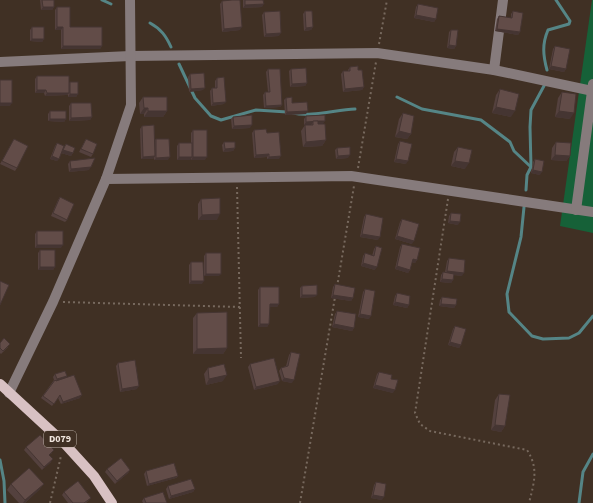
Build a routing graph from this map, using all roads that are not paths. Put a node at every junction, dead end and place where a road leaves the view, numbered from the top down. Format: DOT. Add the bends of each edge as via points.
graph roads {
  1 [pos="130,0"];
  2 [pos="503,0"];
  3 [pos="130,56"];
  4 [pos="0,62"];
  5 [pos="494,70"];
  6 [pos="593,89"];
  7 [pos="106,179"];
  8 [pos="576,210"];
  9 [pos="593,212"];
  10 [pos="0,384"];
  11 [pos="9,393"];
  12 [pos="112,503"];
  1 -- 3 [label="street"];
  2 -- 5 [label="street"];
  3 -- 4 [label="street"];
  3 -- 5 [label="street" via="377,53"];
  3 -- 7 [label="street" via="131,105"];
  5 -- 6 [label="street"];
  6 -- 8 [label="street"];
  7 -- 8 [label="street" via="356,177"];
  7 -- 11 [label="street" via="53,302"];
  8 -- 9 [label="street"];
  10 -- 11 [label="main road, D079"];
  11 -- 12 [label="main road, D079" via="64,443 94,476"];
}
